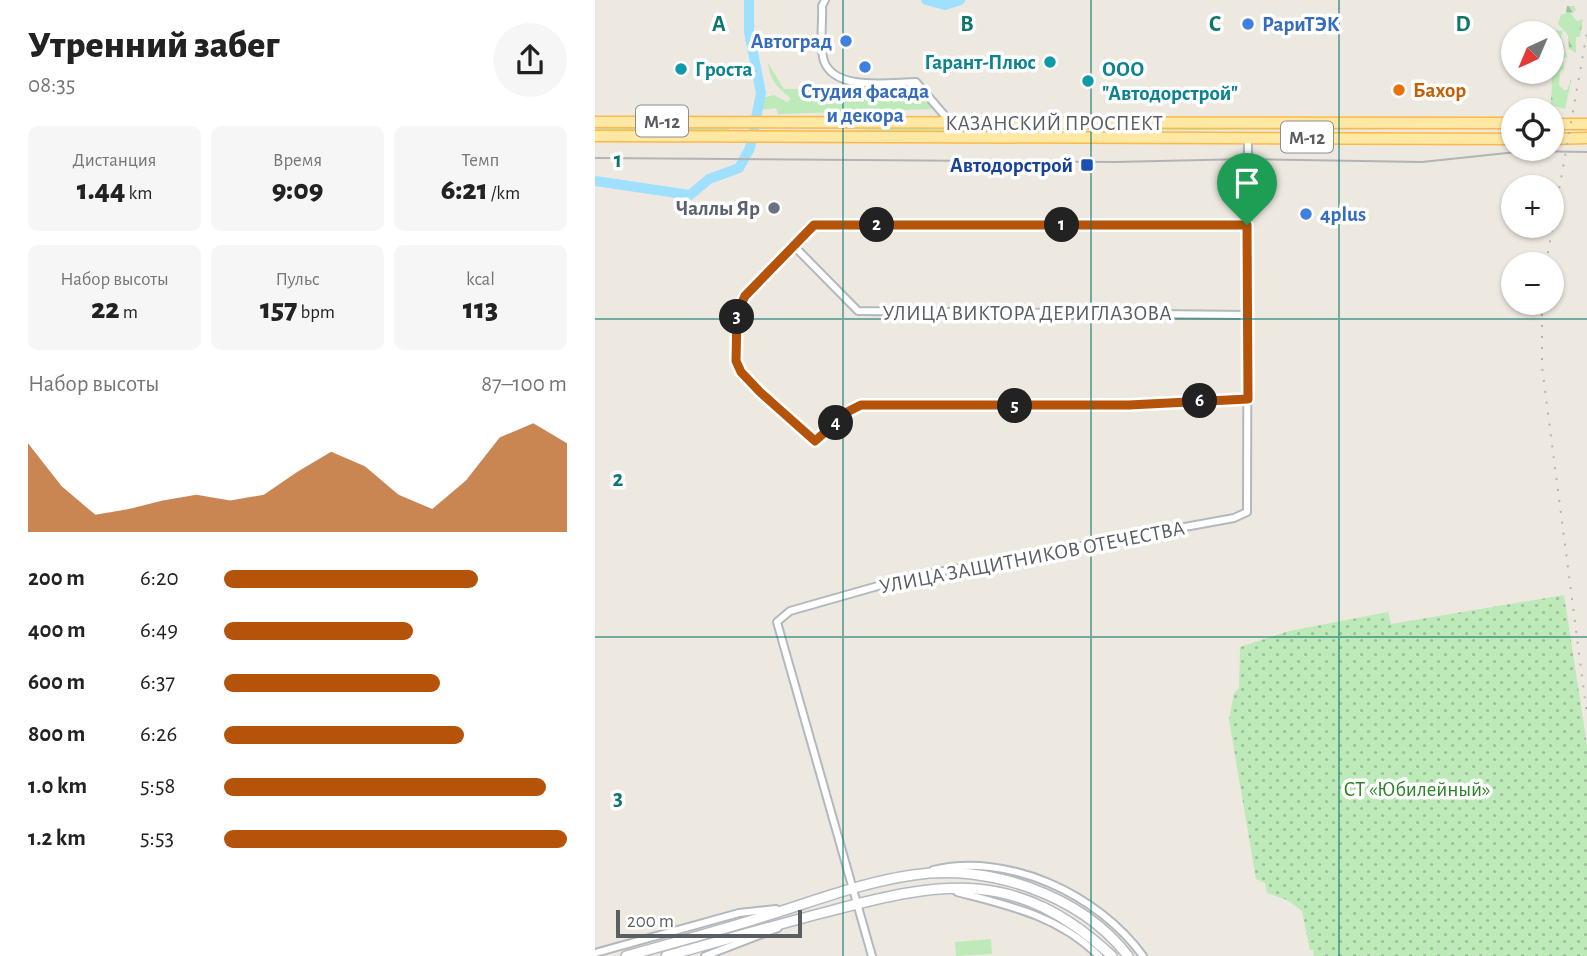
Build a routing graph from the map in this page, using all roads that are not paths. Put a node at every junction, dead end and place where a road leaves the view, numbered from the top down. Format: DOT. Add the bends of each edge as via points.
graph roads {
  1 [pos="825,0"];
  2 [pos="595,121"];
  3 [pos="1421,122"];
  4 [pos="951,123"];
  5 [pos="1501,123"];
  6 [pos="828,124"];
  7 [pos="1564,124"];
  8 [pos="1587,124"];
  9 [pos="595,136"];
  10 [pos="827,137"];
  11 [pos="1248,137"];
  12 [pos="1564,138"];
  13 [pos="1587,138"];
  14 [pos="1417,139"];
  15 [pos="1501,139"];
  16 [pos="1247,225"];
  17 [pos="793,245"];
  18 [pos="1247,315"];
  19 [pos="1248,399"];
  20 [pos="915,874"];
  21 [pos="942,887"];
  22 [pos="852,889"];
  23 [pos="856,903"];
  24 [pos="792,908"];
  25 [pos="833,910"];
  26 [pos="595,953"];
  27 [pos="626,956"];
  28 [pos="666,956"];
  29 [pos="705,956"];
  30 [pos="872,956"];
  31 [pos="1100,956"];
  32 [pos="1112,956"];
  33 [pos="1128,956"];
  34 [pos="1143,956"];
  1 -- 4 [label="street" via="824,60 829,70 850,81 916,82"];
  2 -- 6 [label="main road, КАЗАНСКИЙ ПРОСПЕКТ / М-12"];
  3 -- 4 [label="main road, КАЗАНСКИЙ ПРОСПЕКТ / М-12"];
  3 -- 5 [label="main road, КАЗАНСКИЙ ПРОСПЕКТ / М-12"];
  3 -- 14 [label="main road" via="1427,130"];
  4 -- 6 [label="main road, КАЗАНСКИЙ ПРОСПЕКТ / М-12"];
  6 -- 10 [label="main road" via="816,131"];
  7 -- 8 [label="main road"];
  9 -- 10 [label="main road, КАЗАНСКИЙ ПРОСПЕКТ / М-12"];
  10 -- 11 [label="main road, КАЗАНСКИЙ ПРОСПЕКТ / М-12"];
  11 -- 14 [label="main road, КАЗАНСКИЙ ПРОСПЕКТ / М-12"];
  11 -- 16 [label="street"];
  12 -- 13 [label="main road"];
  14 -- 15 [label="main road, КАЗАНСКИЙ ПРОСПЕКТ / М-12"];
  16 -- 17 [label="street" via="814,225"];
  16 -- 18 [label="street"];
  17 -- 18 [label="street, УЛИЦА ВИКТОРА ДЕРИГЛАЗОВА" via="858,311"];
  17 -- 19 [label="street" via="745,296 737,313 736,361 760,392 815,441 861,405 1129,405"];
  18 -- 19 [label="street"];
  19 -- 22 [label="street, УЛИЦА ЗАЩИТНИКОВ ОТЕЧЕСТВА" via="1249,507 1244,515 906,578 781,616 776,628"];
  20 -- 22 [label="main road"];
  20 -- 33 [label="main road" via="980,876 1031,889 1078,912"];
  20 -- 34 [label="street" via="956,864 984,865 1048,883 1097,911"];
  21 -- 23 [label="main road"];
  21 -- 31 [label="street" via="1049,919"];
  21 -- 32 [label="main road" via="979,888 1030,901 1070,921"];
  22 -- 23 [label="street"];
  22 -- 24 [label="main road"];
  23 -- 25 [label="main road"];
  23 -- 30 [label="street"];
  24 -- 26 [label="street" via="739,913"];
  24 -- 27 [label="main road"];
  25 -- 28 [label="main road"];
  25 -- 29 [label="street"];
}
